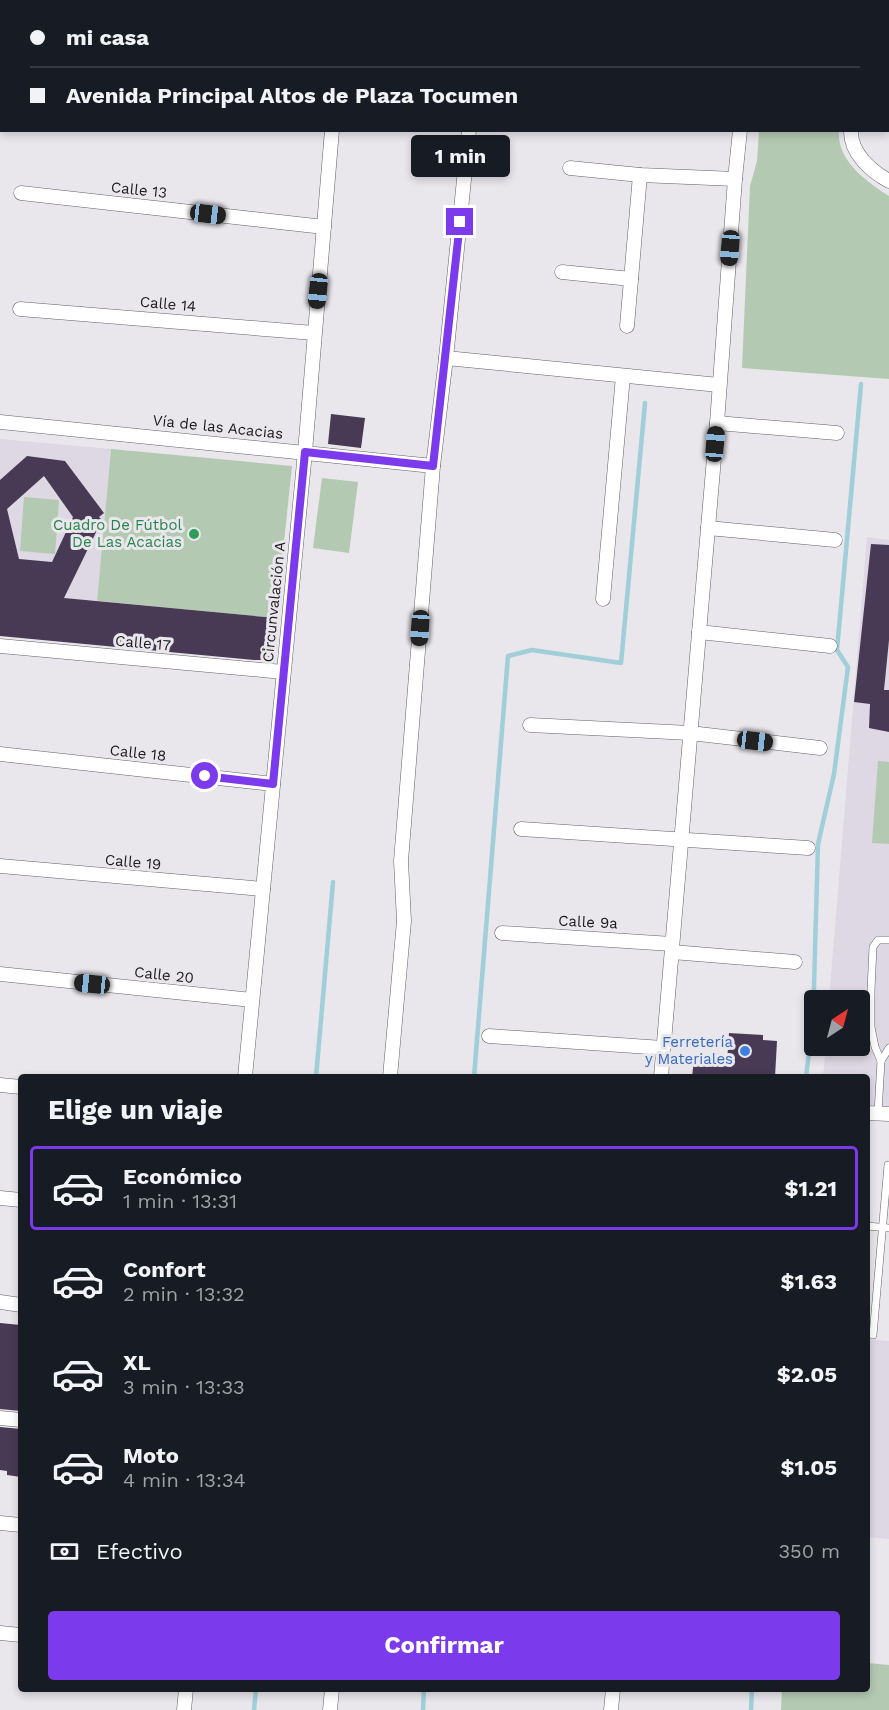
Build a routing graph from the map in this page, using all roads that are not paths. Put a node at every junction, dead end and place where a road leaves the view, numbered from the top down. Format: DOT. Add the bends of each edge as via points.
graph roads {
  1 [pos="332,132"];
  2 [pos="469,132"];
  3 [pos="740,132"];
  4 [pos="851,132"];
  5 [pos="570,168"];
  6 [pos="640,175"];
  7 [pos="735,179"];
  8 [pos="889,181"];
  9 [pos="21,193"];
  10 [pos="324,227"];
  11 [pos="562,272"];
  12 [pos="631,279"];
  13 [pos="20,309"];
  14 [pos="627,326"];
  15 [pos="314,333"];
  16 [pos="446,358"];
  17 [pos="622,376"];
  18 [pos="719,385"];
  19 [pos="0,422"];
  20 [pos="717,423"];
  21 [pos="837,433"];
  22 [pos="305,452"];
  23 [pos="433,466"];
  24 [pos="708,528"];
  25 [pos="835,540"];
  26 [pos="603,598"];
  27 [pos="699,632"];
  28 [pos="0,646"];
  29 [pos="830,646"];
  30 [pos="284,672"];
  31 [pos="530,725"];
  32 [pos="690,733"];
  33 [pos="820,748"];
  34 [pos="0,754"];
  35 [pos="273,784"];
  36 [pos="521,829"];
  37 [pos="681,839"];
  38 [pos="808,848"];
  39 [pos="0,867"];
  40 [pos="263,890"];
  41 [pos="501,933"];
  42 [pos="889,940"];
  43 [pos="672,948"];
  44 [pos="795,962"];
  45 [pos="0,974"];
  46 [pos="252,1000"];
  47 [pos="489,1036"];
  48 [pos="663,1048"];
  49 [pos="889,1048"];
  50 [pos="881,1060"];
  51 [pos="245,1074"];
  52 [pos="390,1074"];
  53 [pos="661,1074"];
  54 [pos="0,1085"];
  55 [pos="18,1087"];
  56 [pos="878,1113"];
  57 [pos="888,1165"];
  58 [pos="0,1198"];
  59 [pos="18,1200"];
  60 [pos="870,1226"];
  61 [pos="886,1228"];
  62 [pos="0,1302"];
  63 [pos="18,1305"];
  64 [pos="873,1335"];
  65 [pos="0,1418"];
  66 [pos="18,1420"];
  67 [pos="0,1523"];
  68 [pos="18,1525"];
  69 [pos="0,1633"];
  70 [pos="18,1635"];
  71 [pos="186,1692"];
  72 [pos="332,1692"];
  73 [pos="613,1692"];
  74 [pos="184,1710"];
  75 [pos="330,1710"];
  76 [pos="611,1710"];
  1 -- 10 [label="street, Circunvalación A"];
  2 -- 16 [label="street"];
  3 -- 7 [label="street"];
  4 -- 8 [label="street" via="850,139 862,160"];
  5 -- 6 [label="street"];
  6 -- 7 [label="street"];
  6 -- 12 [label="street"];
  7 -- 18 [label="street"];
  9 -- 10 [label="street, Calle 13"];
  10 -- 15 [label="street, Circunvalación A"];
  11 -- 12 [label="street"];
  12 -- 14 [label="street"];
  13 -- 15 [label="street, Calle 14"];
  15 -- 22 [label="street, Circunvalación A"];
  16 -- 17 [label="street"];
  16 -- 23 [label="street"];
  17 -- 18 [label="street"];
  17 -- 26 [label="street"];
  18 -- 20 [label="street"];
  19 -- 22 [label="street, Vía de las Acacias"];
  20 -- 21 [label="street"];
  20 -- 24 [label="street"];
  22 -- 23 [label="street, Vía de las Acacias"];
  22 -- 30 [label="street, Circunvalación A"];
  23 -- 52 [label="street" via="401,861 404,921"];
  24 -- 25 [label="street"];
  24 -- 27 [label="street"];
  27 -- 29 [label="street"];
  27 -- 32 [label="street"];
  28 -- 30 [label="street, Calle 17"];
  30 -- 35 [label="street, Circunvalación A"];
  31 -- 32 [label="street"];
  32 -- 33 [label="street"];
  32 -- 37 [label="street"];
  34 -- 35 [label="street, Calle 18"];
  35 -- 40 [label="street, Circunvalación A"];
  36 -- 37 [label="street"];
  37 -- 38 [label="street"];
  37 -- 43 [label="street"];
  39 -- 40 [label="street, Calle 19"];
  40 -- 46 [label="street, Circunvalación A"];
  41 -- 43 [label="street, Calle 9a"];
  42 -- 50 [label="lane" via="878,940 873,947 871,1027"];
  43 -- 44 [label="street, Calle 9a"];
  43 -- 48 [label="street"];
  45 -- 46 [label="street, Calle 20"];
  46 -- 51 [label="street, Circunvalación A"];
  47 -- 48 [label="street"];
  48 -- 53 [label="street"];
  49 -- 50 [label="lane"];
  50 -- 56 [label="lane"];
  54 -- 55 [label="street"];
  57 -- 61 [label="lane"];
  58 -- 59 [label="street"];
  60 -- 61 [label="lane"];
  61 -- 64 [label="lane"];
  62 -- 63 [label="street"];
  65 -- 66 [label="street"];
  67 -- 68 [label="street"];
  69 -- 70 [label="street"];
  71 -- 74 [label="street"];
  72 -- 75 [label="street"];
  73 -- 76 [label="street"];
}
